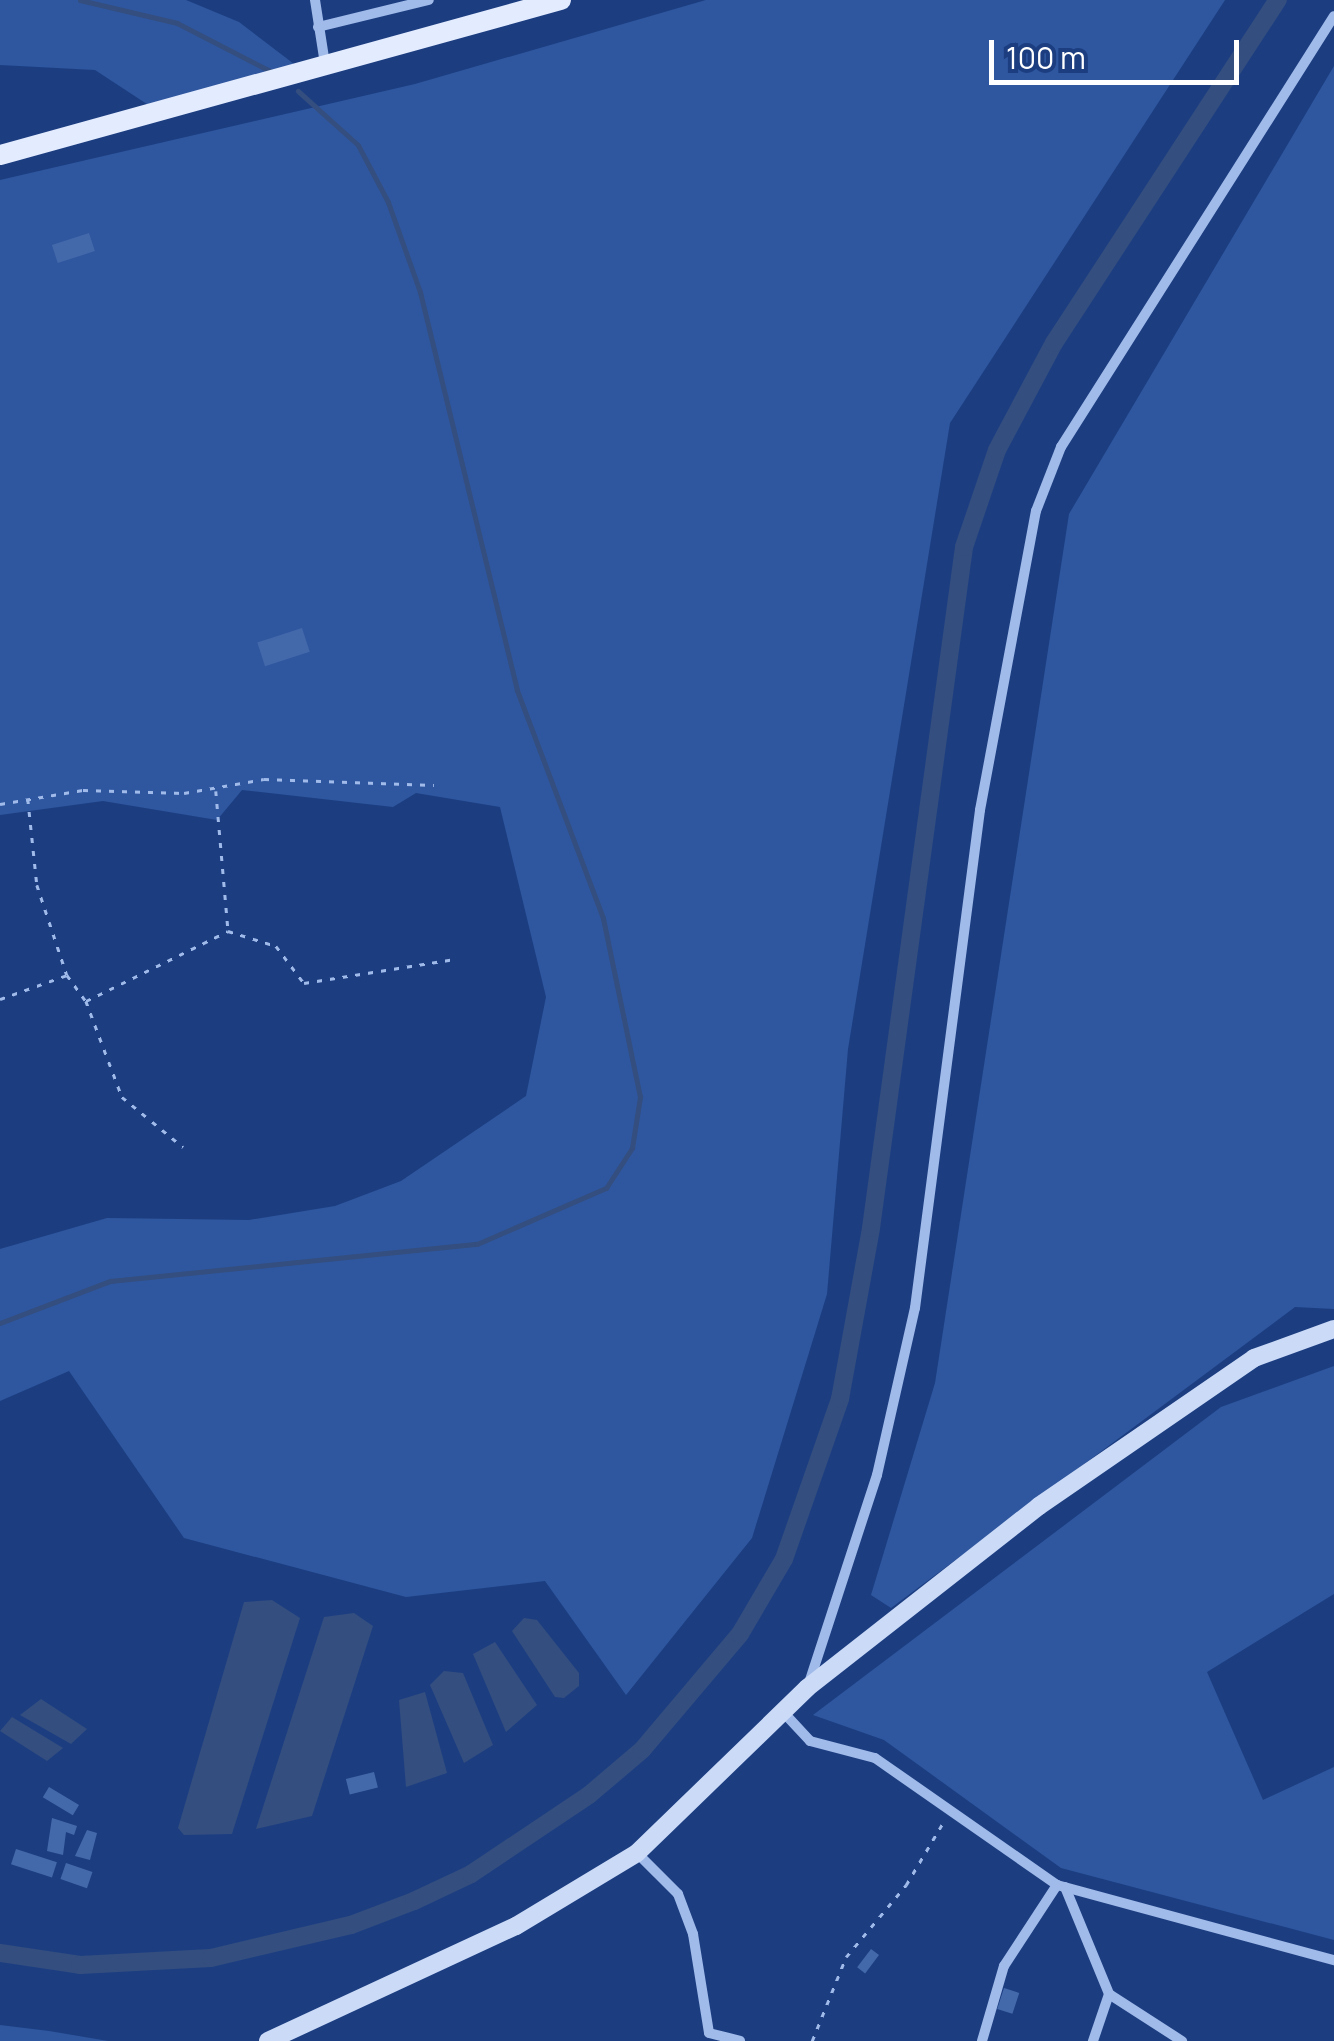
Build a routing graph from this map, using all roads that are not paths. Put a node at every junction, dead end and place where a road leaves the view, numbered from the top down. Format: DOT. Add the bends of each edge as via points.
graph roads {
  1 [pos="429,0"];
  2 [pos="561,0"];
  3 [pos="314,1"];
  4 [pos="1334,16"];
  5 [pos="318,27"];
  6 [pos="325,64"];
  7 [pos="0,155"];
  8 [pos="1334,1329"];
  9 [pos="806,1688"];
  10 [pos="785,1714"];
  11 [pos="637,1853"];
  12 [pos="1061,1886"];
  13 [pos="1334,1960"];
  14 [pos="1109,1994"];
  15 [pos="268,2041"];
  16 [pos="740,2041"];
  17 [pos="982,2041"];
  18 [pos="1092,2041"];
  19 [pos="1182,2041"];
  1 -- 5 [label="street"];
  2 -- 6 [label="main road"];
  3 -- 5 [label="street"];
  4 -- 9 [label="street" via="1060,447 1036,511 980,810 915,1308 877,1475"];
  5 -- 6 [label="street"];
  6 -- 7 [label="main road"];
  8 -- 9 [label="street" via="1281,1345 1174,1409"];
  9 -- 10 [label="street"];
  10 -- 11 [label="street"];
  10 -- 12 [label="street" via="810,1742 875,1758"];
  11 -- 15 [label="street" via="516,1926"];
  11 -- 16 [label="street" via="683,1908 709,2033"];
  12 -- 13 [label="street"];
  12 -- 14 [label="street"];
  12 -- 17 [label="street" via="1004,1966"];
  14 -- 18 [label="street"];
  14 -- 19 [label="street"];
}
